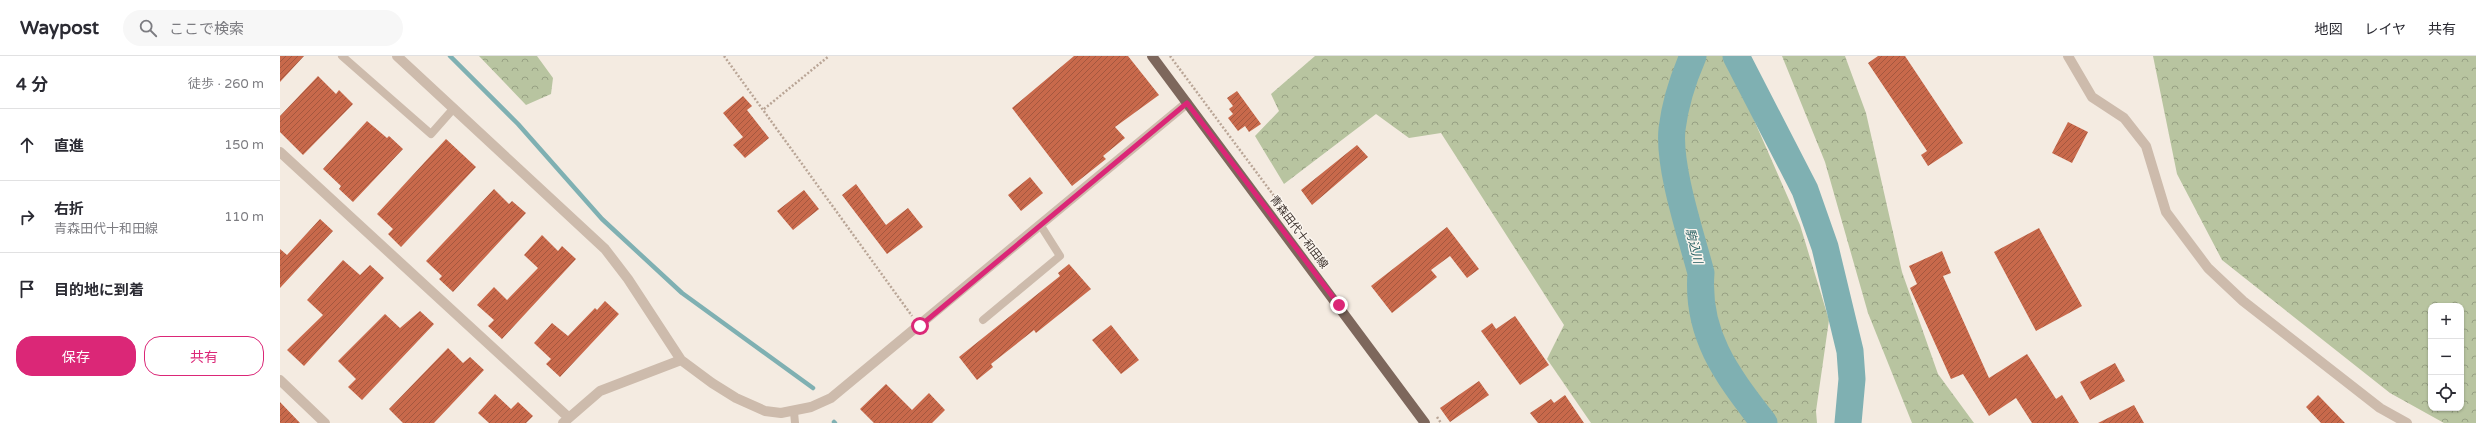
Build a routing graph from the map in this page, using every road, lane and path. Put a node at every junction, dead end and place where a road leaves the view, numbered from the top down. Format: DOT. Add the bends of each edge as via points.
graph roads {
  1 [pos="342,56"];
  2 [pos="397,56"];
  3 [pos="724,56"];
  4 [pos="829,56"];
  5 [pos="1152,56"];
  6 [pos="2068,56"];
  7 [pos="1187,103"];
  8 [pos="454,108"];
  9 [pos="764,109"];
  10 [pos="280,152"];
  11 [pos="1042,226"];
  12 [pos="983,320"];
  13 [pos="920,326"];
  14 [pos="681,360"];
  15 [pos="280,380"];
  16 [pos="794,412"];
  17 [pos="565,420"];
  18 [pos="325,423"];
  19 [pos="795,423"];
  20 [pos="1425,423"];
  21 [pos="2407,423"];
  1 -- 8 [label="lane" via="430,134"];
  2 -- 8 [label="street"];
  3 -- 9 [label="path"];
  4 -- 9 [label="path"];
  5 -- 7 [label="main road, 青森田代十和田線"];
  6 -- 21 [label="street" via="2092,97 2124,118 2146,146 2166,212 2208,268 2243,301 2380,408"];
  7 -- 11 [label="street"];
  7 -- 20 [label="main road, 青森田代十和田線"];
  8 -- 14 [label="street" via="604,249 628,279"];
  9 -- 13 [label="path"];
  10 -- 17 [label="street"];
  11 -- 12 [label="lane" via="1060,256"];
  11 -- 13 [label="street"];
  13 -- 16 [label="street" via="831,398"];
  14 -- 16 [label="street" via="736,398 765,411"];
  14 -- 17 [label="street" via="600,391"];
  15 -- 18 [label="street"];
  16 -- 19 [label="lane"];
}
